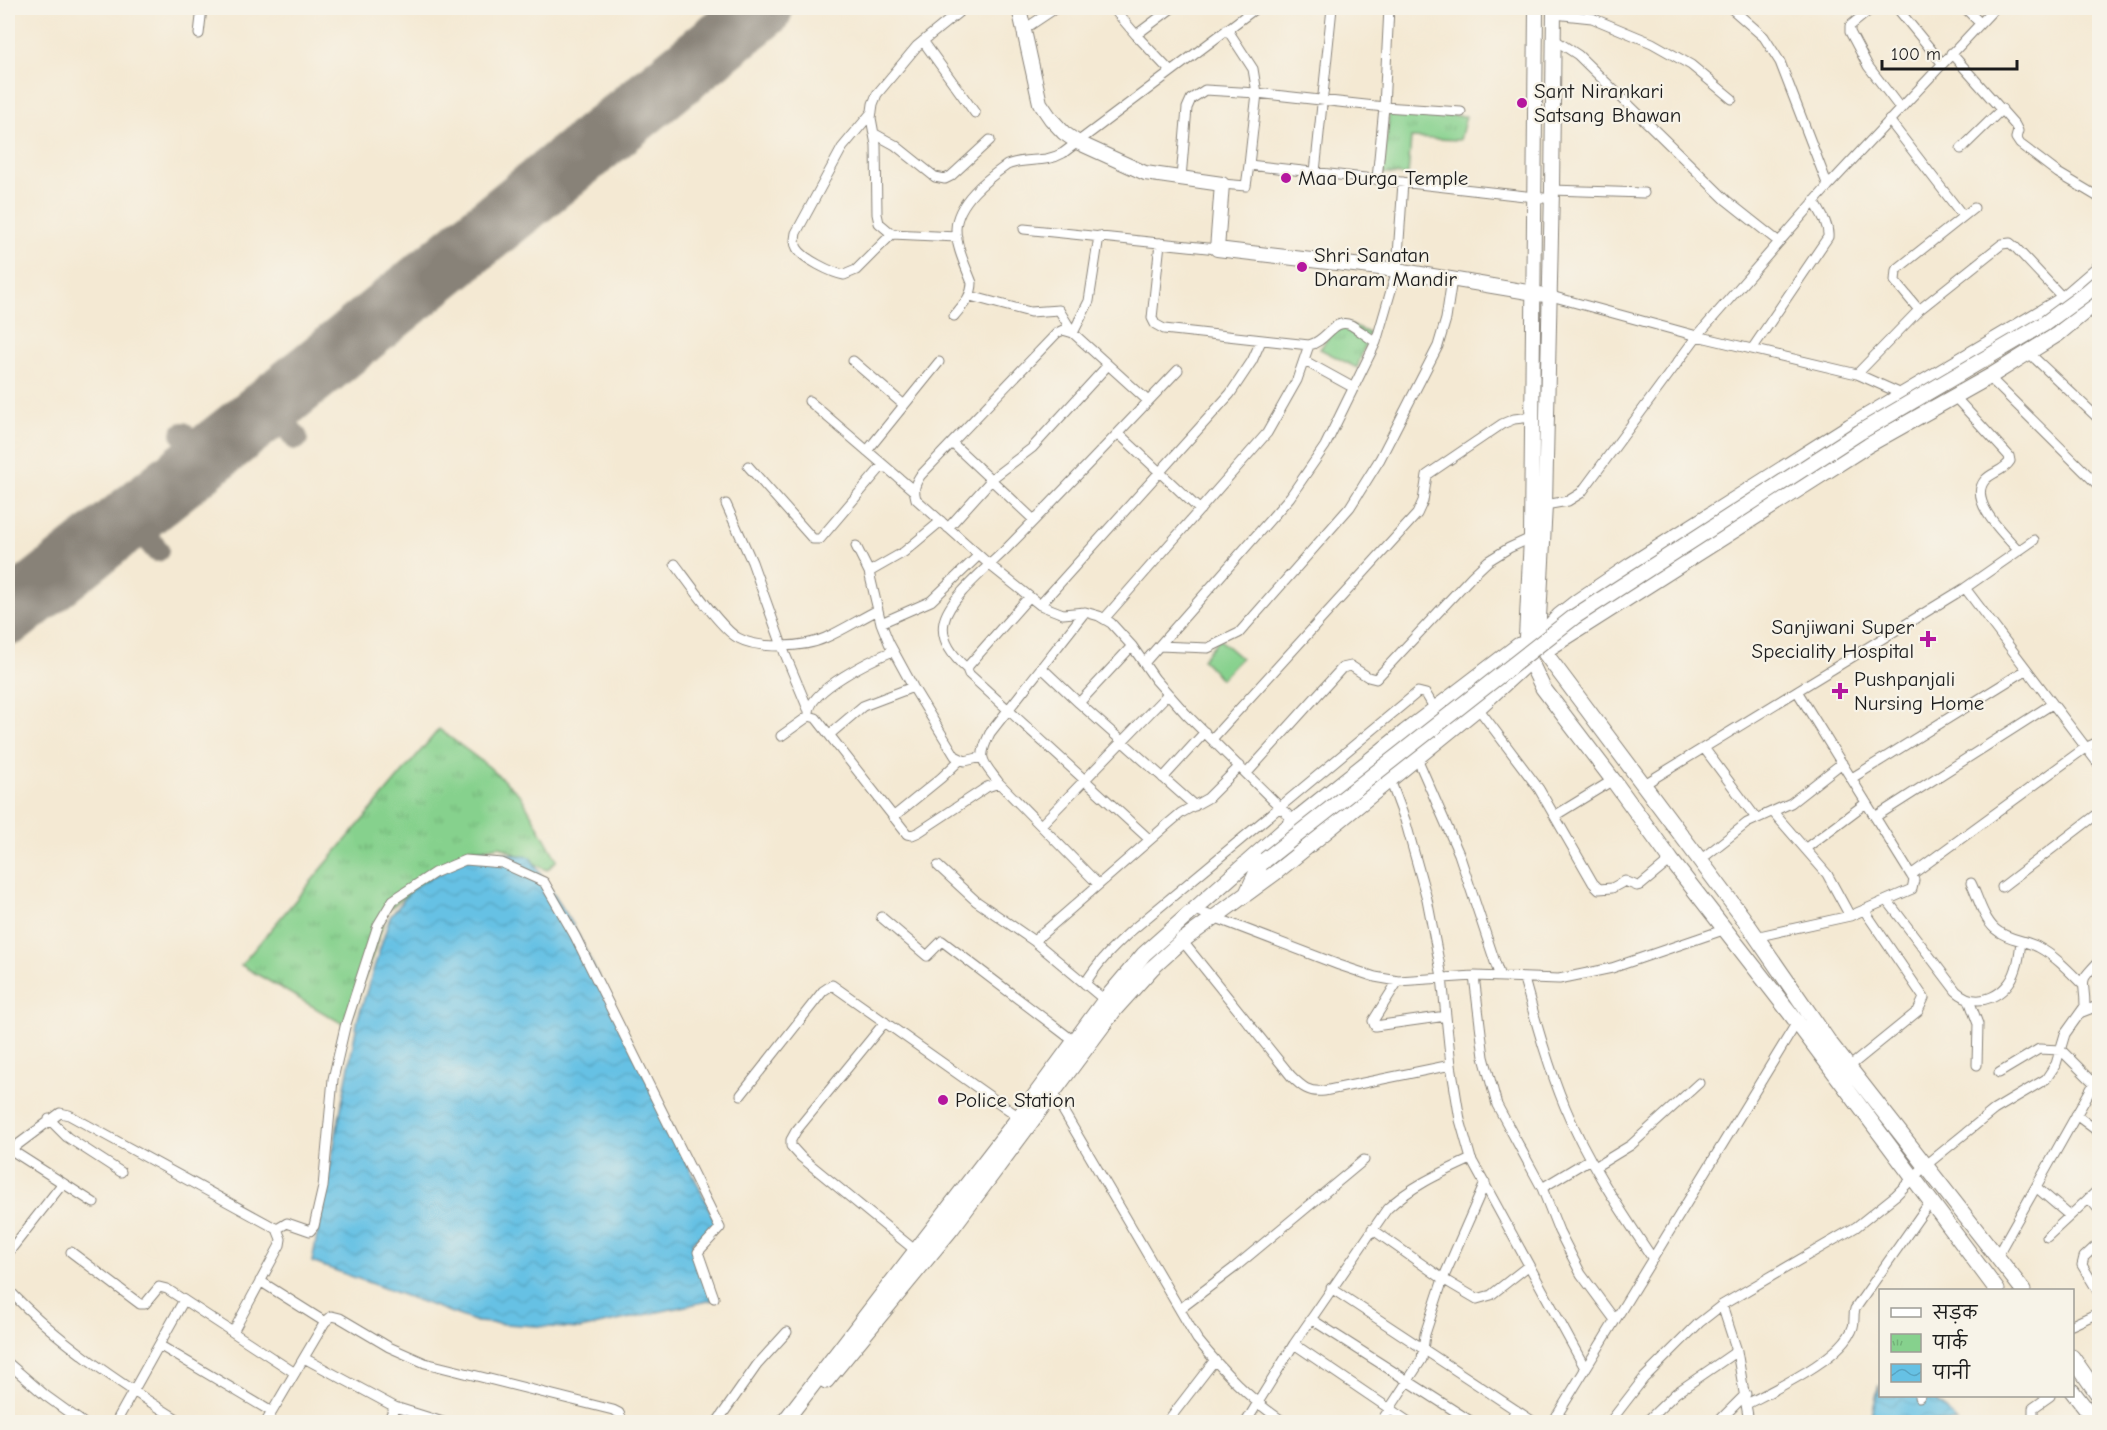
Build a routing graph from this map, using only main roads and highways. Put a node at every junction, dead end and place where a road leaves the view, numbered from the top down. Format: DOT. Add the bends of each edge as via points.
graph roads {
  1 [pos="1019,8"];
  2 [pos="1536,8"];
  3 [pos="1554,11"];
  4 [pos="2100,268"];
  5 [pos="2100,281"];
  6 [pos="1533,292"];
  7 [pos="1551,296"];
  8 [pos="2100,299"];
  9 [pos="1778,473"];
  10 [pos="1793,493"];
  11 [pos="1536,643"];
  12 [pos="1530,663"];
  13 [pos="1263,861"];
  14 [pos="1227,879"];
  15 [pos="1245,895"];
  16 [pos="1110,1005"];
  17 [pos="1049,1086"];
  18 [pos="995,1159"];
  19 [pos="1995,1289"];
  20 [pos="2022,1289"];
  21 [pos="2074,1358"];
  22 [pos="2074,1392"];
  23 [pos="2100,1397"];
  24 [pos="784,1422"];
  25 [pos="793,1422"];
  26 [pos="2096,1422"];
  1 -- 6 [label="main road" via="1040,103 1051,119 1077,142 1145,173 1222,184 1217,249 1397,270"];
  2 -- 6 [label="main road"];
  3 -- 7 [label="main road"];
  4 -- 9 [label="main road" via="2064,299"];
  5 -- 13 [label="main road, bridge" via="2044,324 1860,432 1574,617"];
  6 -- 7 [label="main road"];
  6 -- 11 [label="main road" via="1531,538"];
  7 -- 11 [label="main road" via="1545,531"];
  8 -- 10 [label="main road" via="2028,352"];
  9 -- 10 [label="main road"];
  9 -- 11 [label="main road" via="1578,601"];
  10 -- 11 [label="main road"];
  11 -- 12 [label="main road" via="1539,661"];
  11 -- 12 [label="main road" via="1520,655"];
  11 -- 14 [label="main road" via="1435,709 1294,820"];
  11 -- 20 [label="main road" via="1806,1010"];
  12 -- 15 [label="main road"];
  12 -- 19 [label="main road" via="1542,688"];
  13 -- 14 [label="main road"];
  13 -- 15 [label="main road"];
  14 -- 16 [label="main road" via="1144,954"];
  15 -- 16 [label="main road" via="1182,941"];
  16 -- 17 [label="main road"];
  16 -- 17 [label="main road" via="1075,1042"];
  17 -- 18 [label="main road"];
  17 -- 18 [label="main road" via="1018,1117"];
  18 -- 24 [label="main road" via="916,1251"];
  18 -- 25 [label="main road" via="952,1228"];
  21 -- 23 [label="main road"];
  22 -- 26 [label="main road"];
}
